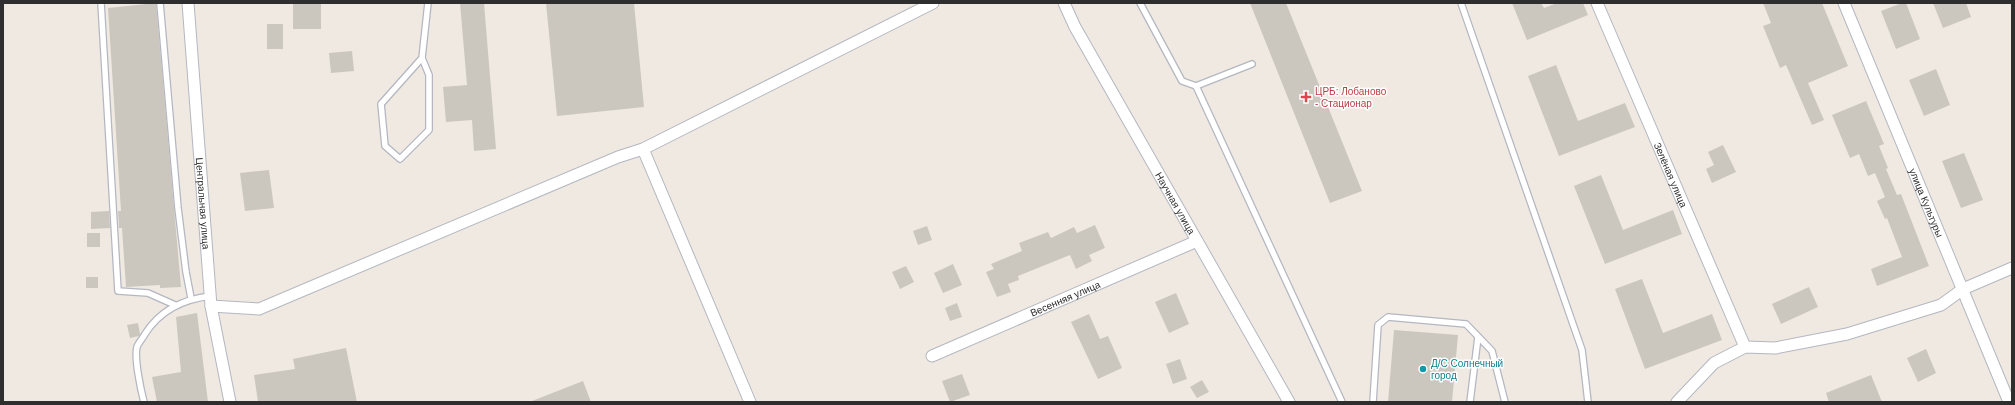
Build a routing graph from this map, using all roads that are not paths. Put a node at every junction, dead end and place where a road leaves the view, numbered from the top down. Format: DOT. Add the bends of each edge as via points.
graph roads {
  1 [pos="101,3"];
  2 [pos="160,3"];
  3 [pos="188,3"];
  4 [pos="428,3"];
  5 [pos="933,3"];
  6 [pos="1064,3"];
  7 [pos="1140,3"];
  8 [pos="1461,3"];
  9 [pos="1597,3"];
  10 [pos="1844,3"];
  11 [pos="422,58"];
  12 [pos="1252,64"];
  13 [pos="1196,86"];
  14 [pos="643,149"];
  15 [pos="1197,241"];
  16 [pos="2012,268"];
  17 [pos="1963,289"];
  18 [pos="191,298"];
  19 [pos="211,301"];
  20 [pos="175,305"];
  21 [pos="1478,337"];
  22 [pos="1745,347"];
  23 [pos="932,356"];
  24 [pos="144,402"];
  25 [pos="230,402"];
  26 [pos="750,402"];
  27 [pos="1289,402"];
  28 [pos="1342,402"];
  29 [pos="1373,402"];
  30 [pos="1470,402"];
  31 [pos="1505,402"];
  32 [pos="1588,402"];
  33 [pos="1677,402"];
  34 [pos="2009,402"];
  1 -- 20 [label="lane" via="118,291 148,293"];
  2 -- 18 [label="lane" via="179,216"];
  3 -- 19 [label="street, Центральная улица"];
  4 -- 11 [label="lane"];
  5 -- 14 [label="street"];
  6 -- 15 [label="street, Научная улица" via="1075,27"];
  7 -- 13 [label="lane" via="1182,81"];
  8 -- 32 [label="lane" via="1582,350"];
  9 -- 22 [label="street, Зелёная улица"];
  10 -- 17 [label="street, улица Культуры"];
  11 -- 11 [label="lane" via="382,104 385,146 400,159 429,130 429,75"];
  12 -- 13 [label="lane"];
  13 -- 28 [label="lane"];
  14 -- 19 [label="street" via="618,157 259,309"];
  14 -- 26 [label="street"];
  15 -- 23 [label="street, Весенняя улица"];
  15 -- 27 [label="street, Научная улица"];
  16 -- 17 [label="street"];
  17 -- 22 [label="street" via="1941,305 1847,334 1775,348"];
  17 -- 34 [label="street, улица Культуры"];
  18 -- 19 [label="lane"];
  18 -- 20 [label="lane"];
  19 -- 25 [label="street, Центральная улица"];
  20 -- 24 [label="lane" via="152,323 137,347"];
  21 -- 29 [label="lane" via="1466,324 1388,317 1378,325"];
  21 -- 30 [label="lane"];
  21 -- 31 [label="lane" via="1492,351"];
  22 -- 33 [label="street" via="1714,363"];
}
